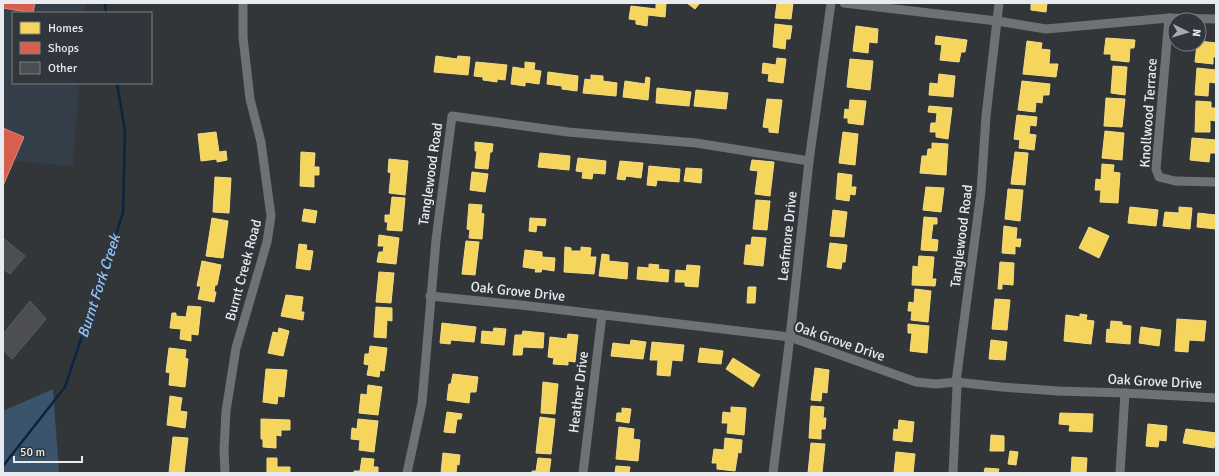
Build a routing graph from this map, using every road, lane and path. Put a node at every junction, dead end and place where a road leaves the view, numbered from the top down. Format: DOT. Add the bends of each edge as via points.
graph roads {
  1 [pos="243,3"];
  2 [pos="831,3"];
  3 [pos="844,3"];
  4 [pos="999,3"];
  5 [pos="1167,18"];
  6 [pos="997,20"];
  7 [pos="1167,41"];
  8 [pos="809,161"];
  9 [pos="1216,182"];
  10 [pos="430,296"];
  11 [pos="602,315"];
  12 [pos="790,337"];
  13 [pos="956,382"];
  14 [pos="1125,393"];
  15 [pos="1216,398"];
  16 [pos="225,473"];
  17 [pos="407,473"];
  18 [pos="583,473"];
  19 [pos="773,473"];
  20 [pos="953,473"];
  21 [pos="1120,473"];
  1 -- 16 [label="street, Burnt Creek Road" via="243,37 250,99 261,142 272,216 267,242 236,348 226,411"];
  2 -- 8 [label="street, Leafmore Drive"];
  3 -- 6 [label="street"];
  4 -- 6 [label="street, Tanglewood Road"];
  5 -- 6 [label="street" via="1046,29"];
  6 -- 13 [label="street, Tanglewood Road" via="986,116 981,192"];
  7 -- 9 [label="street, Knollwood Terrace" via="1156,169 1159,177 1175,181"];
  8 -- 10 [label="street, Tanglewood Road" via="696,143 568,132 452,116"];
  8 -- 12 [label="street, Leafmore Drive"];
  10 -- 11 [label="street, Oak Grove Drive"];
  10 -- 17 [label="street, Tanglewood Road" via="422,403"];
  11 -- 12 [label="street, Oak Grove Drive"];
  11 -- 18 [label="street, Heather Drive"];
  12 -- 13 [label="street, Oak Grove Drive" via="916,382"];
  12 -- 19 [label="street, Leafmore Drive"];
  13 -- 14 [label="street, Oak Grove Drive" via="1002,387"];
  13 -- 20 [label="street, Tanglewood Road"];
  14 -- 15 [label="street, Oak Grove Drive"];
  14 -- 21 [label="street"];
}
